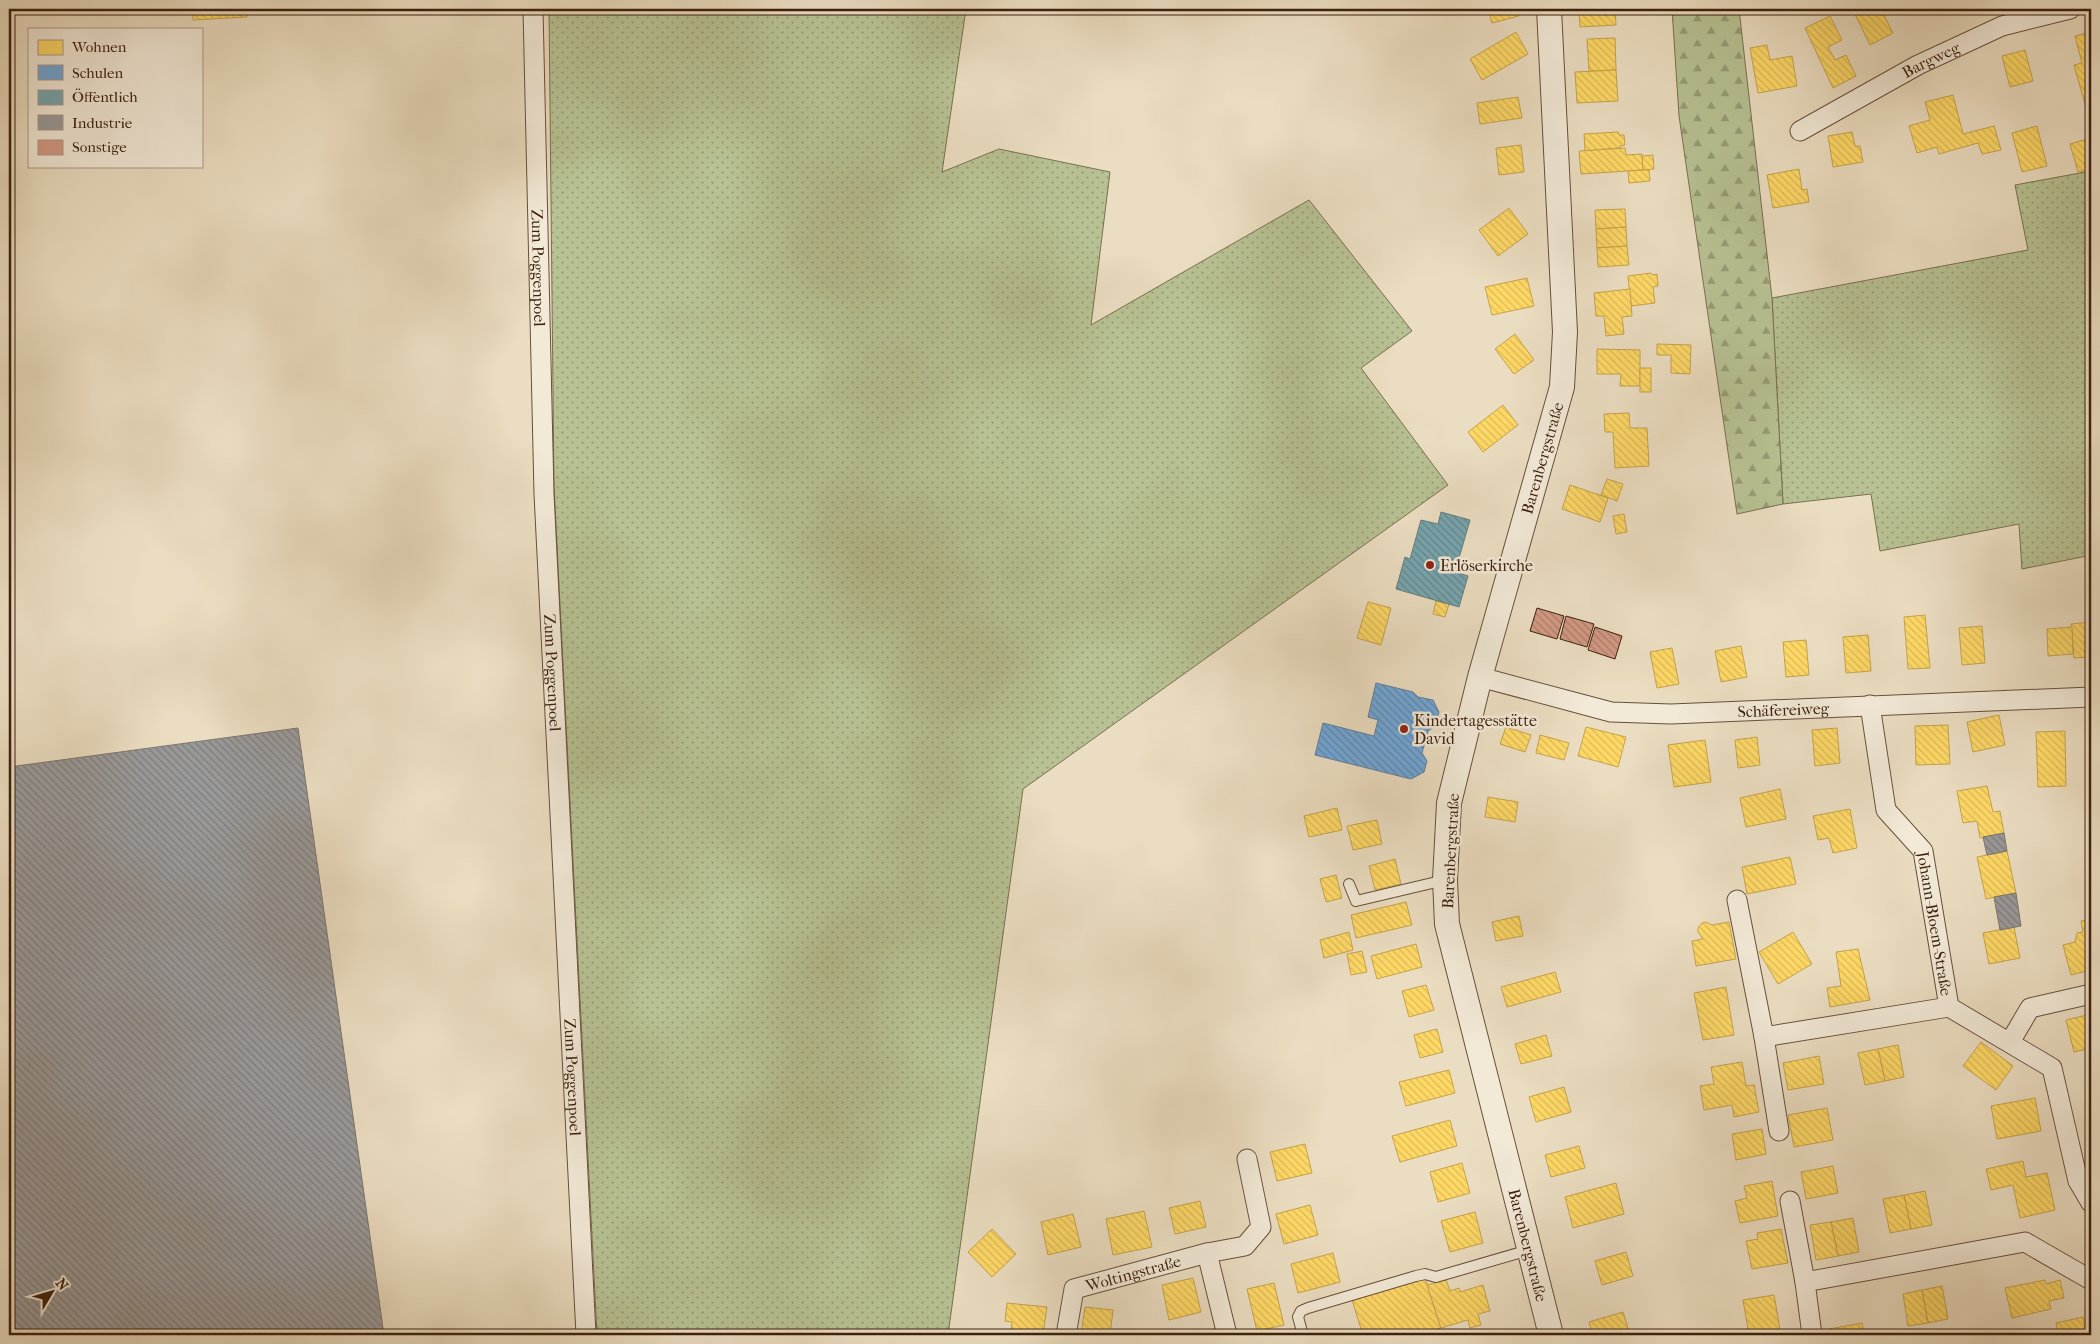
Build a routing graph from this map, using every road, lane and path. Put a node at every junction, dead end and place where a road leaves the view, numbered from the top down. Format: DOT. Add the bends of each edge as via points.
graph roads {
  1 [pos="533,9"];
  2 [pos="1550,9"];
  3 [pos="2070,9"];
  4 [pos="1800,131"];
  5 [pos="1480,677"];
  6 [pos="2091,697"];
  7 [pos="1870,705"];
  8 [pos="1445,880"];
  9 [pos="1349,884"];
  10 [pos="1738,900"];
  11 [pos="2091,994"];
  12 [pos="1949,1007"];
  13 [pos="1764,1037"];
  14 [pos="2010,1042"];
  15 [pos="1779,1131"];
  16 [pos="1247,1159"];
  17 [pos="1790,1201"];
  18 [pos="2091,1203"];
  19 [pos="1529,1250"];
  20 [pos="1207,1253"];
  21 [pos="2091,1280"];
  22 [pos="1804,1282"];
  23 [pos="586,1335"];
  24 [pos="1066,1335"];
  25 [pos="1227,1335"];
  26 [pos="1303,1335"];
  27 [pos="1551,1335"];
  28 [pos="1812,1335"];
  1 -- 23 [label="street, Zum Poggenpoel" via="544,494"];
  2 -- 5 [label="street, Barenbergstraße" via="1564,332 1562,387"];
  3 -- 4 [label="street, Bargweg" via="2002,26 1918,65"];
  5 -- 7 [label="street, Schäfereiweg" via="1611,712 1671,714"];
  5 -- 8 [label="street, Barenbergstraße" via="1449,803"];
  6 -- 7 [label="street, Schäfereiweg"];
  7 -- 12 [label="street, Johann-Bloem-Straße" via="1886,810 1923,851"];
  8 -- 9 [label="lane" via="1356,901"];
  8 -- 19 [label="street, Barenbergstraße" via="1447,924"];
  10 -- 13 [label="street"];
  11 -- 14 [label="street" via="2030,1008"];
  12 -- 13 [label="street, Johann-Bloem-Straße"];
  12 -- 14 [label="street, Johann-Bloem-Straße"];
  13 -- 15 [label="street"];
  14 -- 18 [label="street, Johann-Bloem-Straße" via="2052,1068 2078,1182"];
  16 -- 20 [label="street, Woltingstraße" via="1261,1227 1245,1246"];
  17 -- 22 [label="street"];
  19 -- 26 [label="lane" via="1436,1277 1416,1276 1308,1308 1301,1311 1298,1318"];
  19 -- 27 [label="street, Barenbergstraße"];
  20 -- 24 [label="street, Woltingstraße" via="1074,1290"];
  20 -- 25 [label="street"];
  21 -- 22 [label="street" via="2025,1242"];
  22 -- 28 [label="street"];
}
